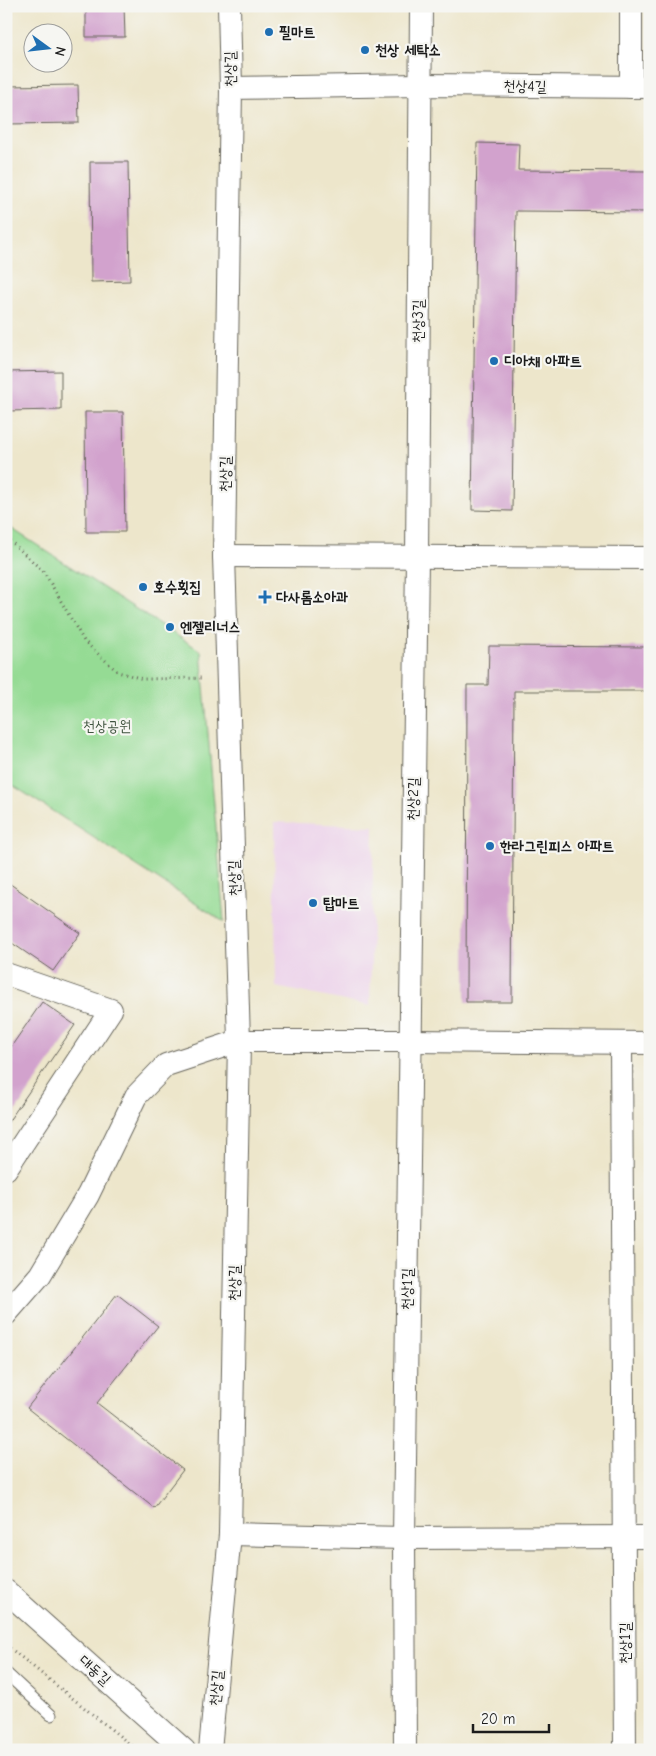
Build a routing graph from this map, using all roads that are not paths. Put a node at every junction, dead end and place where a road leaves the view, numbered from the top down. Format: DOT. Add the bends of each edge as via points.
graph roads {
  1 [pos="229,6"];
  2 [pos="421,6"];
  3 [pos="631,6"];
  4 [pos="420,85"];
  5 [pos="640,87"];
  6 [pos="231,88"];
  7 [pos="224,556"];
  8 [pos="417,558"];
  9 [pos="650,558"];
  10 [pos="6,974"];
  11 [pos="239,1041"];
  12 [pos="410,1041"];
  13 [pos="620,1043"];
  14 [pos="650,1044"];
  15 [pos="6,1169"];
  16 [pos="6,1314"];
  17 [pos="230,1534"];
  18 [pos="625,1536"];
  19 [pos="650,1537"];
  20 [pos="404,1538"];
  21 [pos="6,1591"];
  22 [pos="6,1673"];
  23 [pos="51,1715"];
  24 [pos="184,1750"];
  25 [pos="210,1750"];
  26 [pos="405,1750"];
  27 [pos="625,1750"];
  1 -- 6 [label="street, 천상길"];
  2 -- 4 [label="street"];
  3 -- 5 [label="street, 천상4길"];
  4 -- 5 [label="street, 천상4길"];
  4 -- 6 [label="street, 천상4길"];
  4 -- 8 [label="street, 천상3길"];
  6 -- 7 [label="street, 천상길"];
  7 -- 8 [label="street"];
  7 -- 11 [label="street, 천상길"];
  8 -- 9 [label="street"];
  8 -- 12 [label="street, 천상2길"];
  10 -- 15 [label="street" via="110,1010"];
  11 -- 12 [label="street"];
  11 -- 16 [label="street" via="166,1065 136,1096 88,1195 40,1275"];
  11 -- 17 [label="street, 천상길"];
  12 -- 13 [label="street"];
  12 -- 20 [label="street, 천상1길"];
  13 -- 14 [label="street"];
  13 -- 18 [label="street, 천상1길"];
  17 -- 20 [label="street"];
  17 -- 25 [label="street, 천상길"];
  18 -- 19 [label="street"];
  18 -- 20 [label="street"];
  18 -- 27 [label="street, 천상1길"];
  20 -- 26 [label="street, 천상1길"];
  21 -- 24 [label="street, 대동길"];
  22 -- 23 [label="lane"];
}
